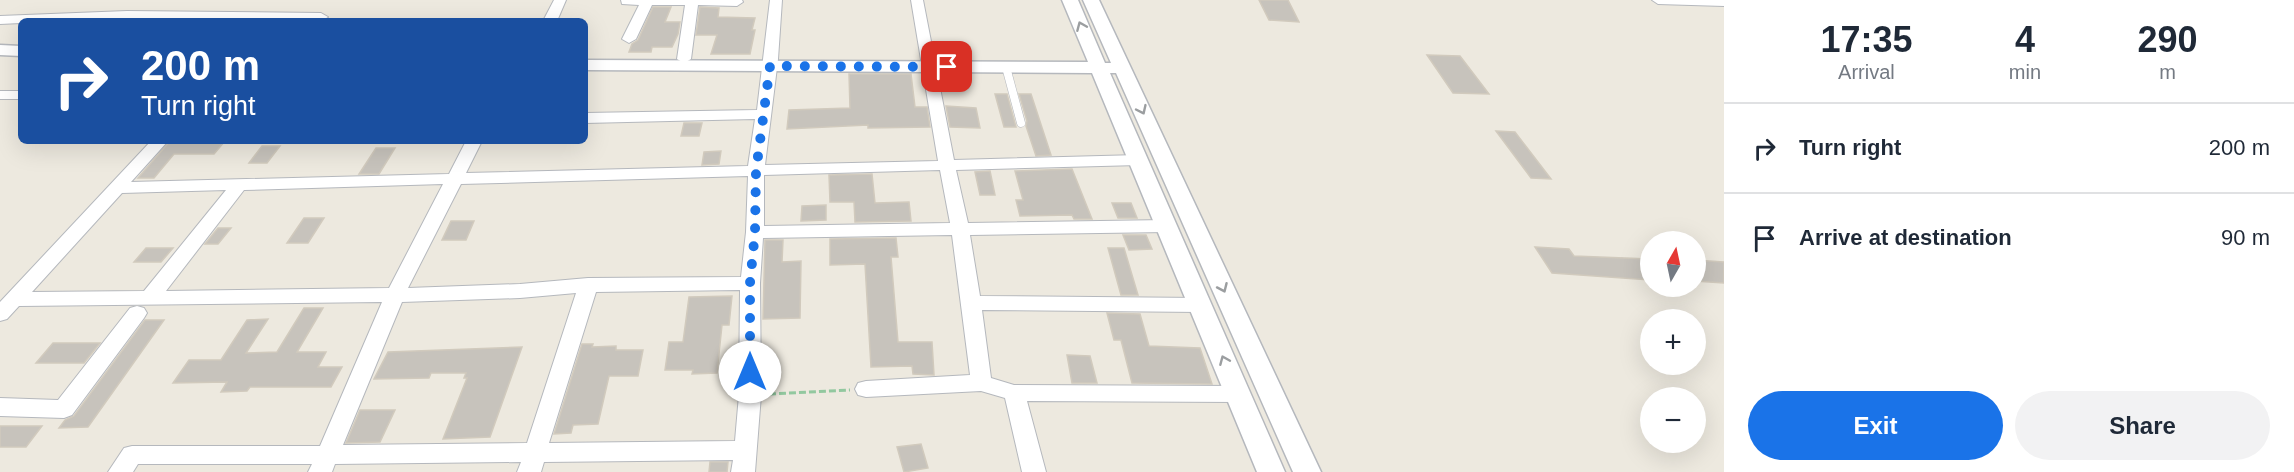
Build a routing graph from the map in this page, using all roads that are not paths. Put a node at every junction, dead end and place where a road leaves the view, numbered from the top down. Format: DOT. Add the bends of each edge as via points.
graph roads {
  1 [pos="560,0"];
  2 [pos="776,0"];
  3 [pos="916,0"];
  4 [pos="1070,0"];
  5 [pos="1091,0"];
  6 [pos="1658,0"];
  7 [pos="647,1"];
  8 [pos="692,1"];
  9 [pos="1720,1"];
  10 [pos="627,2"];
  11 [pos="737,2"];
  12 [pos="321,17"];
  13 [pos="51,18"];
  14 [pos="551,18"];
  15 [pos="18,19"];
  16 [pos="0,20"];
  17 [pos="628,39"];
  18 [pos="0,50"];
  19 [pos="18,51"];
  20 [pos="0,57"];
  21 [pos="588,57"];
  22 [pos="18,58"];
  23 [pos="684,58"];
  24 [pos="771,62"];
  25 [pos="926,62"];
  26 [pos="1108,62"];
  27 [pos="588,65"];
  28 [pos="1006,67"];
  29 [pos="0,95"];
  30 [pos="18,95"];
  31 [pos="764,114"];
  32 [pos="588,118"];
  33 [pos="1021,123"];
  34 [pos="157,144"];
  35 [pos="472,144"];
  36 [pos="1139,160"];
  37 [pos="946,166"];
  38 [pos="756,171"];
  39 [pos="453,179"];
  40 [pos="240,184"];
  41 [pos="117,188"];
  42 [pos="1167,226"];
  43 [pos="960,229"];
  44 [pos="755,232"];
  45 [pos="750,283"];
  46 [pos="588,285"];
  47 [pos="395,295"];
  48 [pos="151,296"];
  49 [pos="14,299"];
  50 [pos="972,303"];
  51 [pos="1200,305"];
  52 [pos="137,313"];
  53 [pos="0,314"];
  54 [pos="981,383"];
  55 [pos="866,389"];
  56 [pos="1014,393"];
  57 [pos="1238,394"];
  58 [pos="0,407"];
  59 [pos="744,461"];
  60 [pos="531,463"];
  61 [pos="323,464"];
  62 [pos="120,472"];
  63 [pos="1034,472"];
  64 [pos="1271,472"];
  65 [pos="1307,472"];
  1 -- 14 [label="street"];
  2 -- 24 [label="street"];
  3 -- 25 [label="street"];
  26 -- 4 [label="street, one-way"];
  5 -- 26 [label="street"];
  6 -- 9 [label="street"];
  7 -- 8 [label="street"];
  7 -- 10 [label="street"];
  7 -- 17 [label="street"];
  8 -- 11 [label="street"];
  8 -- 23 [label="street"];
  12 -- 13 [label="street"];
  15 -- 16 [label="street"];
  18 -- 19 [label="street"];
  20 -- 22 [label="street"];
  21 -- 23 [label="street"];
  23 -- 24 [label="street"];
  24 -- 25 [label="street"];
  24 -- 27 [label="street"];
  24 -- 31 [label="street"];
  25 -- 26 [label="street"];
  25 -- 28 [label="street"];
  25 -- 37 [label="street"];
  26 -- 28 [label="street"];
  26 -- 36 [label="street"];
  26 -- 65 [label="street, one-way"];
  28 -- 33 [label="lane"];
  29 -- 30 [label="street"];
  31 -- 32 [label="street"];
  31 -- 38 [label="street"];
  34 -- 41 [label="street"];
  35 -- 39 [label="street"];
  36 -- 37 [label="street"];
  36 -- 42 [label="street"];
  37 -- 38 [label="street"];
  37 -- 43 [label="street"];
  38 -- 39 [label="street"];
  38 -- 44 [label="street"];
  39 -- 40 [label="street"];
  39 -- 47 [label="street"];
  40 -- 41 [label="street"];
  40 -- 48 [label="street"];
  41 -- 49 [label="street"];
  42 -- 43 [label="street"];
  42 -- 51 [label="street"];
  43 -- 44 [label="street"];
  43 -- 50 [label="street"];
  44 -- 45 [label="street"];
  45 -- 46 [label="street"];
  45 -- 59 [label="street" via="750,395"];
  46 -- 47 [label="street"];
  46 -- 60 [label="street"];
  47 -- 48 [label="street"];
  47 -- 61 [label="street"];
  48 -- 49 [label="street"];
  49 -- 53 [label="street"];
  50 -- 51 [label="street"];
  50 -- 54 [label="street"];
  57 -- 51 [label="street, one-way"];
  52 -- 58 [label="street" via="64,409"];
  54 -- 55 [label="street"];
  54 -- 56 [label="street"];
  56 -- 57 [label="street"];
  56 -- 63 [label="street"];
  57 -- 64 [label="street"];
  59 -- 60 [label="street"];
  60 -- 61 [label="street"];
  61 -- 62 [label="street" via="132,455"];
}
